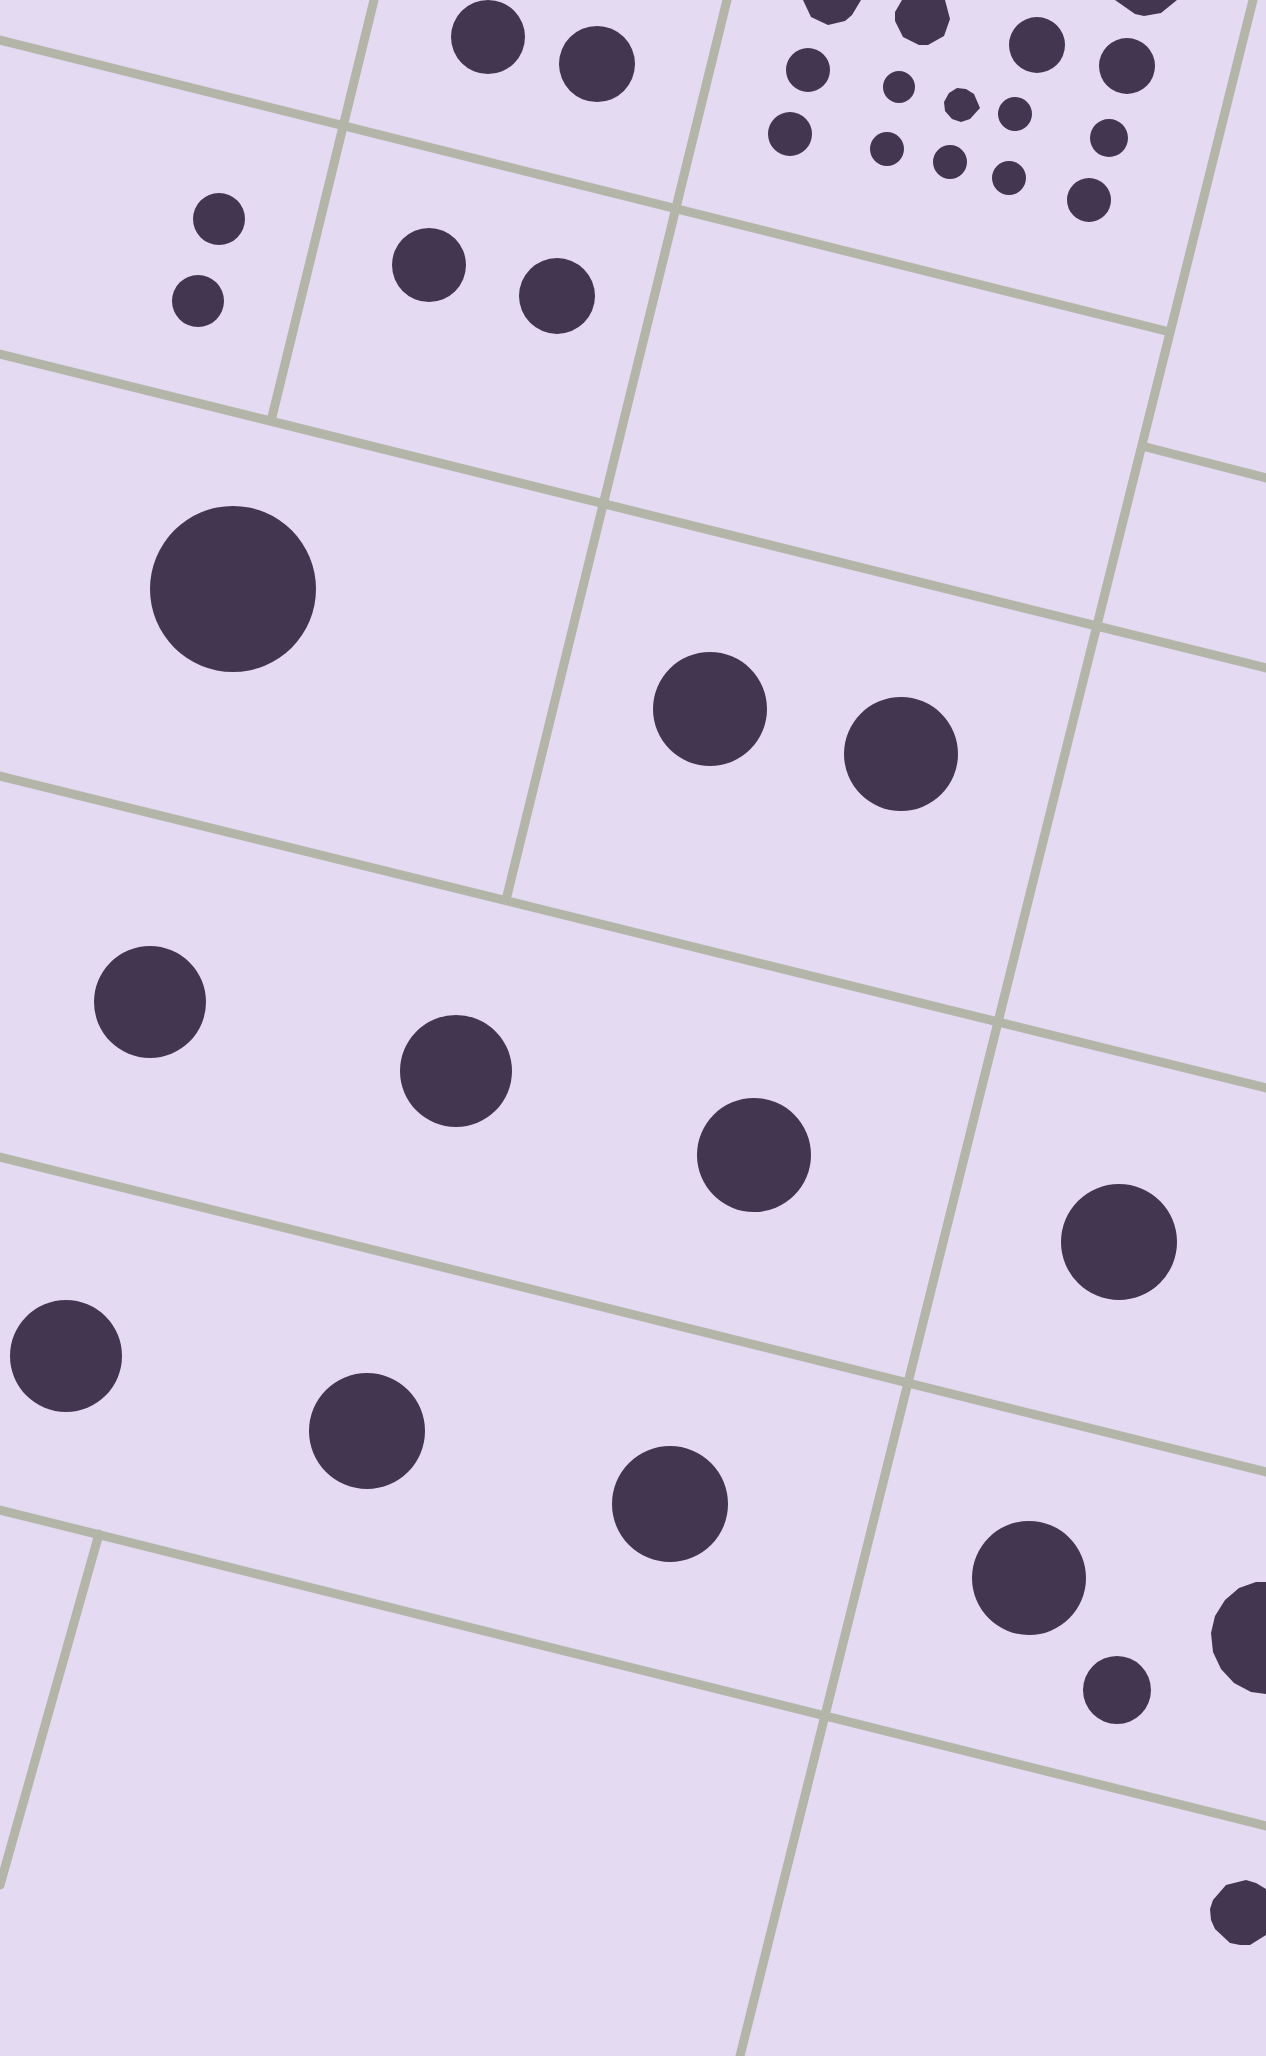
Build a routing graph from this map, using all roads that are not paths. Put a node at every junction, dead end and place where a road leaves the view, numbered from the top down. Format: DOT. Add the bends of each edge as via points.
graph roads {
  1 [pos="374,0"];
  2 [pos="727,0"];
  3 [pos="1253,0"];
  4 [pos="0,40"];
  5 [pos="343,125"];
  6 [pos="676,208"];
  7 [pos="1170,332"];
  8 [pos="0,354"];
  9 [pos="271,421"];
  10 [pos="1142,446"];
  11 [pos="1266,478"];
  12 [pos="603,504"];
  13 [pos="1097,626"];
  14 [pos="1266,668"];
  15 [pos="0,776"];
  16 [pos="506,900"];
  17 [pos="998,1022"];
  18 [pos="1266,1088"];
  19 [pos="0,1157"];
  20 [pos="908,1382"];
  21 [pos="1266,1472"];
  22 [pos="0,1510"];
  23 [pos="99,1534"];
  24 [pos="826,1715"];
  25 [pos="1266,1826"];
  26 [pos="0,1886"];
  27 [pos="740,2056"];
  1 -- 5 [label="lane"];
  2 -- 6 [label="lane"];
  3 -- 7 [label="lane"];
  4 -- 5 [label="lane"];
  5 -- 6 [label="lane"];
  5 -- 9 [label="lane"];
  6 -- 7 [label="lane"];
  6 -- 12 [label="lane"];
  7 -- 10 [label="lane"];
  8 -- 9 [label="lane"];
  9 -- 12 [label="lane"];
  10 -- 11 [label="lane"];
  10 -- 13 [label="lane"];
  12 -- 13 [label="lane"];
  12 -- 16 [label="lane"];
  13 -- 14 [label="lane"];
  13 -- 17 [label="lane"];
  15 -- 16 [label="lane"];
  16 -- 17 [label="lane"];
  17 -- 18 [label="lane"];
  17 -- 20 [label="lane"];
  19 -- 20 [label="lane"];
  20 -- 21 [label="lane"];
  20 -- 24 [label="lane"];
  22 -- 23 [label="lane"];
  23 -- 24 [label="lane"];
  23 -- 26 [label="lane"];
  24 -- 25 [label="lane"];
  24 -- 27 [label="lane"];
}
